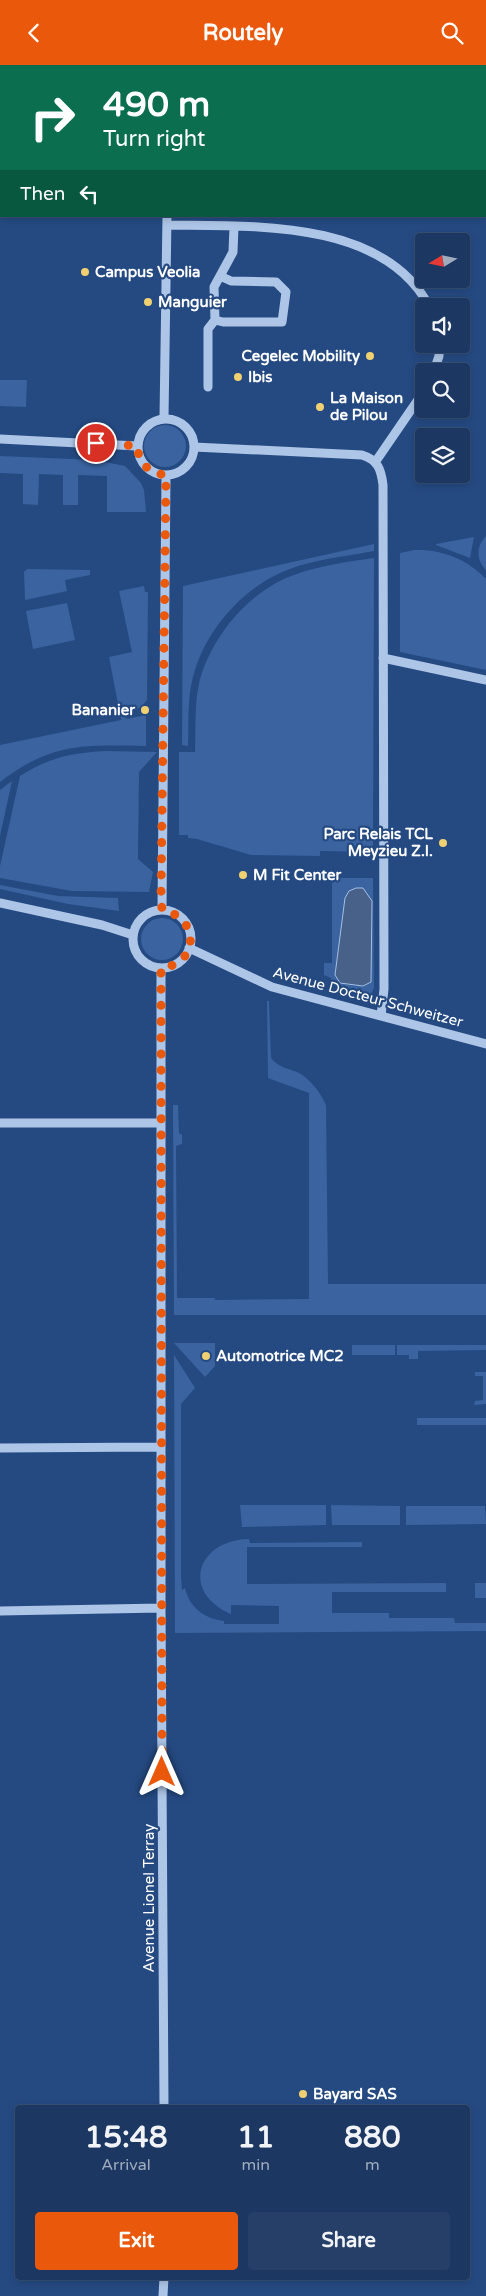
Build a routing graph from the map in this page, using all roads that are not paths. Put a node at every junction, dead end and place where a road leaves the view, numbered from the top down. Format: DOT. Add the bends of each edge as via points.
graph roads {
  1 [pos="167,221"];
  2 [pos="234,226"];
  3 [pos="220,276"];
  4 [pos="424,298"];
  5 [pos="214,320"];
  6 [pos="208,387"];
  7 [pos="415,404"];
  8 [pos="164,418"];
  9 [pos="0,439"];
  10 [pos="137,446"];
  11 [pos="194,447"];
  12 [pos="376,461"];
  13 [pos="166,475"];
  14 [pos="384,658"];
  15 [pos="486,679"];
  16 [pos="0,903"];
  17 [pos="162,910"];
  18 [pos="133,935"];
  19 [pos="189,948"];
  20 [pos="161,968"];
  21 [pos="381,1015"];
  22 [pos="486,1044"];
  23 [pos="0,1123"];
  24 [pos="161,1123"];
  25 [pos="0,1447"];
  26 [pos="161,1447"];
  27 [pos="161,1608"];
  28 [pos="0,1611"];
  29 [pos="164,2105"];
  30 [pos="164,2280"];
  31 [pos="164,2296"];
  1 -- 2 [label="street"];
  1 -- 8 [label="street"];
  2 -- 3 [label="street" via="233,251"];
  2 -- 4 [label="street" via="306,233 352,245 385,260 400,271"];
  3 -- 5 [label="street" via="214,287"];
  3 -- 5 [label="street" via="231,281 276,282 286,292 282,321"];
  5 -- 6 [label="street" via="208,329"];
  7 -- 12 [label="street"];
  8 -- 10 [label="street" via="156,419 143,429"];
  8 -- 11 [label="street" via="182,423 189,430"];
  9 -- 10 [label="street"];
  10 -- 13 [label="street" via="142,463 148,469"];
  11 -- 12 [label="street" via="362,455"];
  11 -- 13 [label="street" via="188,464 182,470"];
  12 -- 14 [label="street" via="381,469 383,485"];
  13 -- 17 [label="street"];
  14 -- 15 [label="street"];
  14 -- 21 [label="street" via="384,989"];
  16 -- 18 [label="street"];
  17 -- 18 [label="street" via="140,920"];
  17 -- 19 [label="street" via="179,916 185,922 191,939"];
  18 -- 20 [label="street" via="134,945 143,961"];
  19 -- 20 [label="street" via="181,960"];
  19 -- 21 [label="street, Avenue Docteur Schweitzer" via="272,987"];
  20 -- 24 [label="street, Avenue Lionel Terray"];
  21 -- 22 [label="street, Avenue Docteur Schweitzer"];
  23 -- 24 [label="street"];
  24 -- 26 [label="street, Avenue Lionel Terray"];
  25 -- 26 [label="street"];
  26 -- 27 [label="street, Avenue Lionel Terray"];
  27 -- 28 [label="street"];
  27 -- 29 [label="street, Avenue Lionel Terray"];
  30 -- 31 [label="street"];
}
